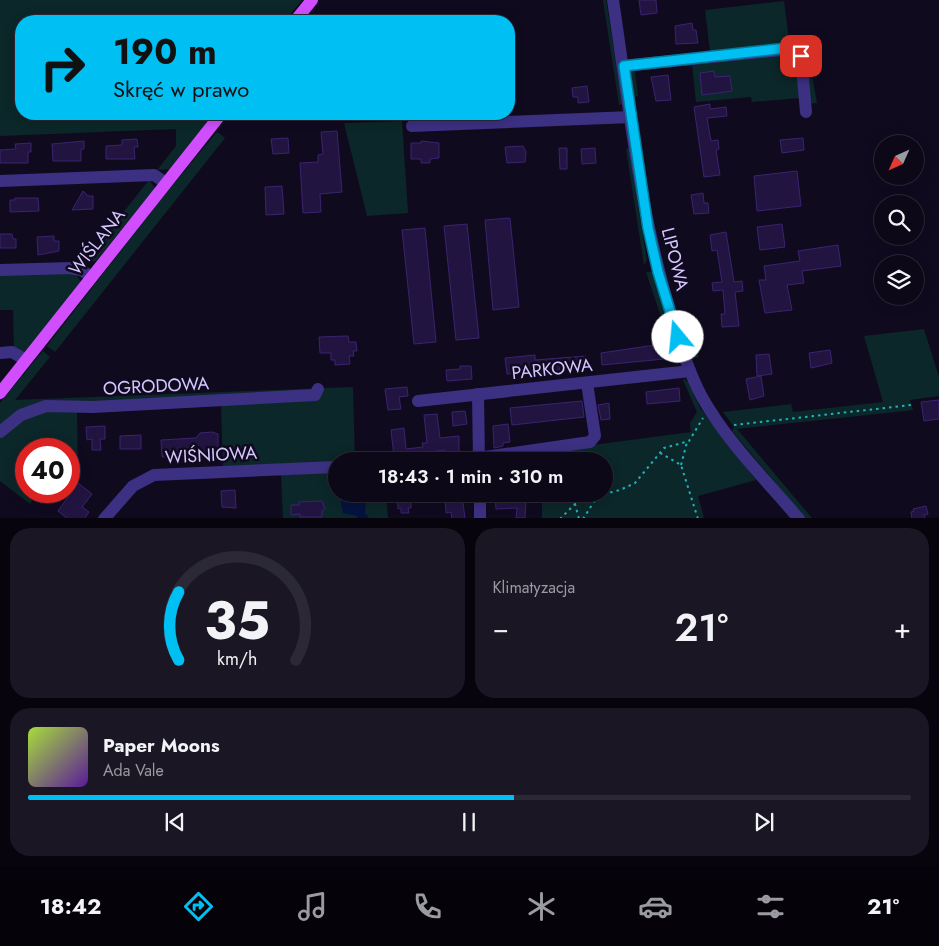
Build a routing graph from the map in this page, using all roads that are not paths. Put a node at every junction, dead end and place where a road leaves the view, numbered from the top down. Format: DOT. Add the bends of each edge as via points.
graph roads {
  1 [pos="312,0"];
  2 [pos="613,0"];
  3 [pos="300,15"];
  4 [pos="624,66"];
  5 [pos="806,112"];
  6 [pos="631,118"];
  7 [pos="216,120"];
  8 [pos="412,126"];
  9 [pos="0,181"];
  10 [pos="166,183"];
  11 [pos="0,270"];
  12 [pos="92,277"];
  13 [pos="0,353"];
  14 [pos="26,360"];
  15 [pos="690,371"];
  16 [pos="587,383"];
  17 [pos="318,389"];
  18 [pos="0,393"];
  19 [pos="478,394"];
  20 [pos="418,401"];
  21 [pos="0,432"];
  22 [pos="478,452"];
  23 [pos="528,452"];
  24 [pos="328,467"];
  25 [pos="480,502"];
  26 [pos="104,518"];
  27 [pos="480,518"];
  28 [pos="799,518"];
  1 -- 3 [label="main road"];
  2 -- 4 [label="street, LIPOWA"];
  4 -- 5 [label="street" via="792,49 801,56"];
  4 -- 6 [label="street, LIPOWA"];
  6 -- 8 [label="street"];
  6 -- 15 [label="street, LIPOWA" via="653,252"];
  7 -- 10 [label="main road, WIŚLANA"];
  9 -- 10 [label="street" via="154,174"];
  10 -- 12 [label="main road, WIŚLANA"];
  11 -- 12 [label="street" via="71,268"];
  12 -- 14 [label="main road, WIŚLANA"];
  13 -- 14 [label="street" via="12,352"];
  14 -- 18 [label="main road, WIŚLANA"];
  15 -- 16 [label="street, PARKOWA"];
  15 -- 28 [label="street, LIPOWA" via="711,412"];
  16 -- 19 [label="street, PARKOWA"];
  16 -- 23 [label="street" via="594,436 590,442"];
  17 -- 21 [label="street, OGRODOWA" via="314,395 93,407 46,406 21,416"];
  19 -- 20 [label="street, PARKOWA"];
  19 -- 22 [label="street"];
  24 -- 26 [label="street, WIŚNIOWA" via="154,475 133,486"];
  25 -- 27 [label="street"];
}
